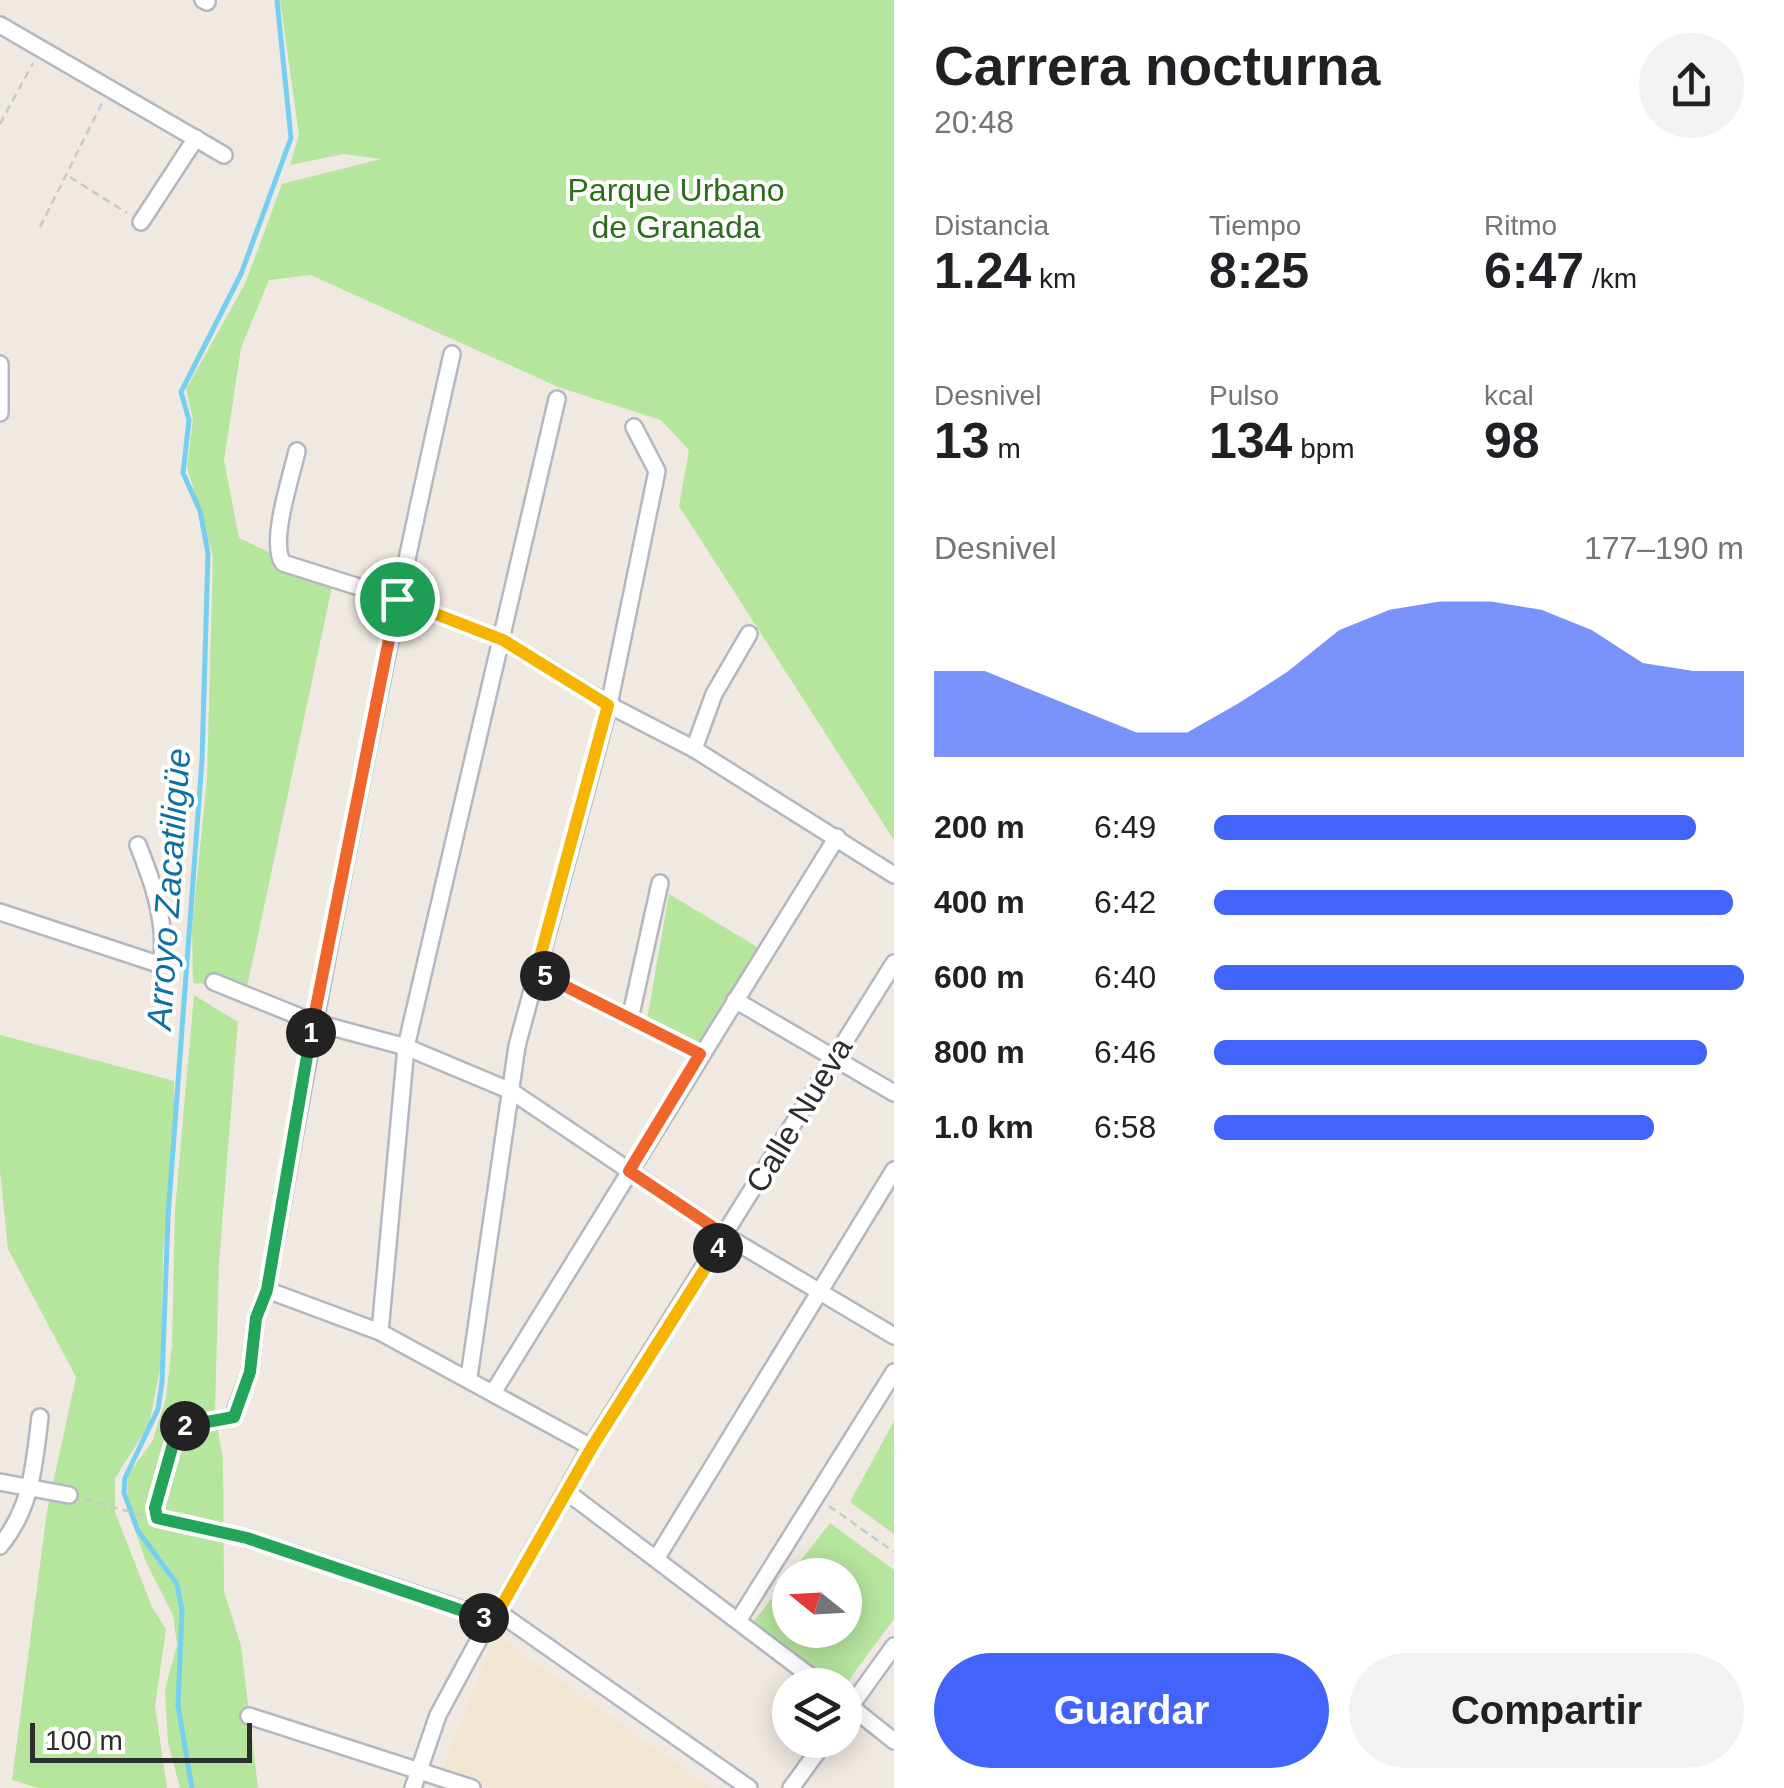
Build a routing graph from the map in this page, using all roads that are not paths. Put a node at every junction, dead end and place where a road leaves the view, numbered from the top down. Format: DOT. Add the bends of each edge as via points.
graph roads {
  1 [pos="0,24"];
  2 [pos="196,138"];
  3 [pos="224,155"];
  4 [pos="142,222"];
  5 [pos="452,354"];
  6 [pos="0,364"];
  7 [pos="557,398"];
  8 [pos="0,413"];
  9 [pos="634,427"];
  10 [pos="296,451"];
  11 [pos="397,599"];
  12 [pos="749,634"];
  13 [pos="503,640"];
  14 [pos="608,705"];
  15 [pos="694,749"];
  16 [pos="837,837"];
  17 [pos="138,845"];
  18 [pos="894,875"];
  19 [pos="660,883"];
  20 [pos="0,912"];
  21 [pos="894,963"];
  22 [pos="536,972"];
  23 [pos="214,982"];
  24 [pos="735,1000"];
  25 [pos="630,1019"];
  26 [pos="313,1022"];
  27 [pos="406,1047"];
  28 [pos="700,1054"];
  29 [pos="833,1057"];
  30 [pos="511,1092"];
  31 [pos="894,1093"];
  32 [pos="894,1170"];
  33 [pos="629,1171"];
  34 [pos="726,1236"];
  35 [pos="267,1290"];
  36 [pos="824,1290"];
  37 [pos="380,1332"];
  38 [pos="894,1336"];
  39 [pos="894,1372"];
  40 [pos="470,1377"];
  41 [pos="494,1391"];
  42 [pos="40,1417"];
  43 [pos="234,1417"];
  44 [pos="592,1447"];
  45 [pos="0,1482"];
  46 [pos="31,1490"];
  47 [pos="567,1492"];
  48 [pos="68,1495"];
  49 [pos="247,1538"];
  50 [pos="0,1546"];
  51 [pos="656,1559"];
  52 [pos="494,1616"];
  53 [pos="738,1621"];
  54 [pos="894,1646"];
  55 [pos="800,1668"];
  56 [pos="862,1688"];
  57 [pos="249,1716"];
  58 [pos="862,1718"];
  59 [pos="894,1741"];
  60 [pos="813,1758"];
  61 [pos="419,1768"];
  62 [pos="414,1788"];
  63 [pos="472,1788"];
  64 [pos="749,1788"];
  65 [pos="791,1788"];
  1 -- 2 [label="street"];
  2 -- 3 [label="street"];
  2 -- 4 [label="street"];
  5 -- 11 [label="street"];
  6 -- 8 [label="street"];
  7 -- 13 [label="street"];
  9 -- 14 [label="street" via="657,471"];
  10 -- 11 [label="street" via="276,554 283,564"];
  11 -- 13 [label="street"];
  11 -- 26 [label="street"];
  12 -- 15 [label="street" via="714,694"];
  13 -- 14 [label="street"];
  13 -- 27 [label="street"];
  14 -- 15 [label="street"];
  14 -- 22 [label="street"];
  15 -- 16 [label="street"];
  16 -- 18 [label="street"];
  16 -- 24 [label="street"];
  17 -- 20 [label="street" via="154,884 164,942 155,963"];
  19 -- 25 [label="street"];
  21 -- 29 [label="street, Calle Nueva"];
  22 -- 25 [label="street"];
  22 -- 30 [label="street"];
  23 -- 26 [label="street"];
  24 -- 28 [label="street"];
  24 -- 29 [label="street"];
  25 -- 28 [label="street"];
  26 -- 27 [label="street"];
  26 -- 35 [label="street"];
  27 -- 30 [label="street"];
  27 -- 37 [label="street"];
  28 -- 33 [label="street"];
  29 -- 31 [label="street"];
  29 -- 34 [label="street, Calle Nueva"];
  30 -- 33 [label="street"];
  30 -- 40 [label="street"];
  32 -- 36 [label="street"];
  33 -- 34 [label="street"];
  33 -- 41 [label="street"];
  34 -- 36 [label="street"];
  34 -- 44 [label="street, Calle Nueva"];
  35 -- 37 [label="street"];
  35 -- 43 [label="street"];
  36 -- 38 [label="street"];
  36 -- 51 [label="street"];
  37 -- 40 [label="street"];
  39 -- 53 [label="street"];
  40 -- 41 [label="street"];
  41 -- 44 [label="street"];
  42 -- 46 [label="street"];
  44 -- 47 [label="street, Calle Nueva"];
  45 -- 46 [label="street"];
  46 -- 48 [label="street"];
  46 -- 50 [label="street" via="19,1523"];
  47 -- 51 [label="street"];
  47 -- 52 [label="street, Calle Nueva"];
  49 -- 52 [label="street"];
  51 -- 53 [label="street"];
  52 -- 61 [label="street, Calle Nueva" via="438,1716"];
  52 -- 64 [label="street"];
  53 -- 55 [label="street"];
  54 -- 56 [label="street"];
  57 -- 61 [label="street"];
  58 -- 59 [label="street"];
  60 -- 65 [label="street"];
  61 -- 62 [label="street, Calle Nueva"];
  61 -- 63 [label="street"];
}
